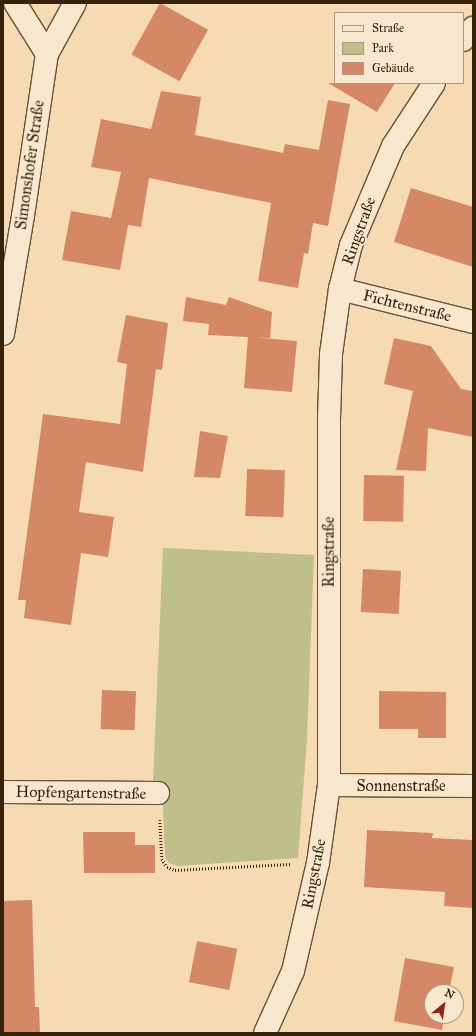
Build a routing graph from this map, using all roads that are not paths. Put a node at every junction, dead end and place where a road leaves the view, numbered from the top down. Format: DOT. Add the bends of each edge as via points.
graph roads {
  1 [pos="15,3"];
  2 [pos="75,3"];
  3 [pos="473,28"];
  4 [pos="464,39"];
  5 [pos="46,54"];
  6 [pos="433,84"];
  7 [pos="340,289"];
  8 [pos="473,322"];
  9 [pos="3,334"];
  10 [pos="329,785"];
  11 [pos="473,786"];
  12 [pos="3,792"];
  13 [pos="158,794"];
  14 [pos="265,1033"];
  1 -- 5 [label="street"];
  2 -- 5 [label="street, Simonshofer Straße"];
  3 -- 4 [label="street"];
  5 -- 9 [label="street, Simonshofer Straße"];
  6 -- 7 [label="street, Ringstraße" via="392,146 351,245"];
  7 -- 8 [label="street, Fichtenstraße"];
  7 -- 10 [label="street, Ringstraße" via="331,354 329,419"];
  10 -- 11 [label="street, Sonnenstraße"];
  10 -- 14 [label="street, Ringstraße" via="318,863 293,971"];
  12 -- 13 [label="street, Hopfengartenstraße"];
}
